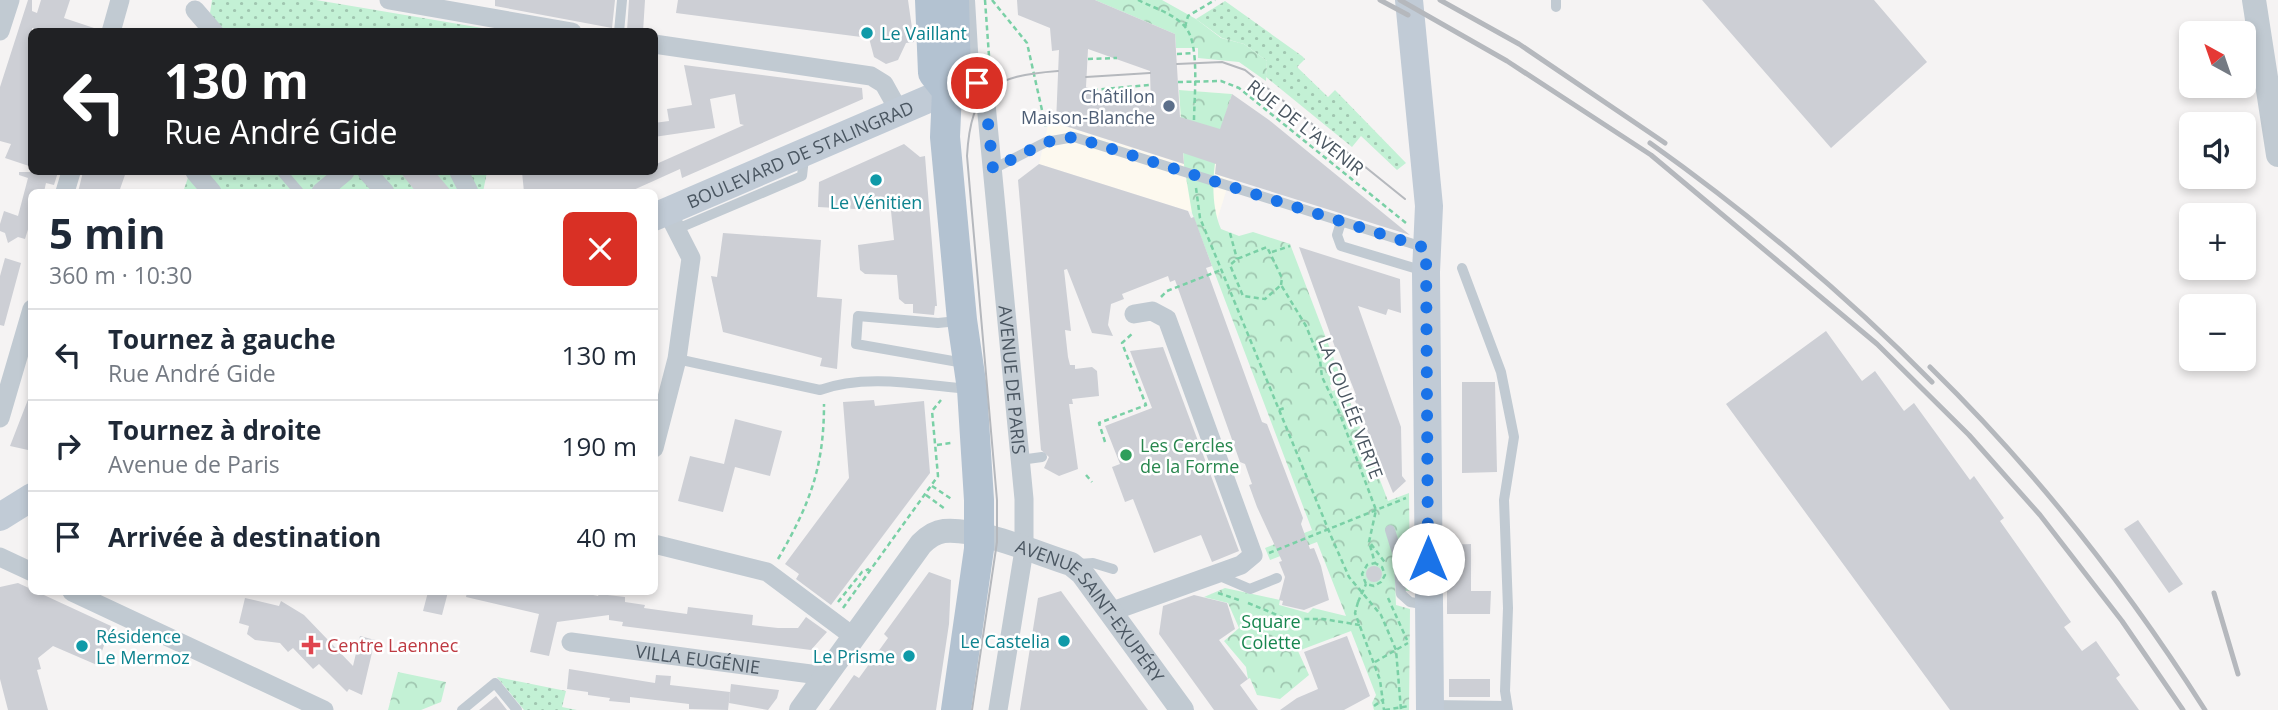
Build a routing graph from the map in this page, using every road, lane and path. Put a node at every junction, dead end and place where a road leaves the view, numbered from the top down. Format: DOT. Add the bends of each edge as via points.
graph roads {
  1 [pos="10,0"];
  2 [pos="120,0"];
  3 [pos="389,0"];
  4 [pos="622,0"];
  5 [pos="930,0"];
  6 [pos="954,0"];
  7 [pos="970,0"];
  8 [pos="985,0"];
  9 [pos="992,0"];
  10 [pos="1138,0"];
  11 [pos="1216,0"];
  12 [pos="1409,0"];
  13 [pos="2254,0"];
  14 [pos="460,6"];
  15 [pos="195,10"];
  16 [pos="1185,27"];
  17 [pos="112,28"];
  18 [pos="211,28"];
  19 [pos="555,28"];
  20 [pos="619,28"];
  21 [pos="0,31"];
  22 [pos="658,45"];
  23 [pos="1193,53"];
  24 [pos="1177,54"];
  25 [pos="1117,58"];
  26 [pos="1088,59"];
  27 [pos="990,73"];
  28 [pos="1178,82"];
  29 [pos="1194,82"];
  30 [pos="1150,85"];
  31 [pos="1093,90"];
  32 [pos="947,91"];
  33 [pos="899,111"];
  34 [pos="1194,121"];
  35 [pos="1046,142"];
  36 [pos="2278,155"];
  37 [pos="993,169"];
  38 [pos="198,175"];
  39 [pos="285,175"];
  40 [pos="341,175"];
  41 [pos="370,175"];
  42 [pos="1195,177"];
  43 [pos="209,189"];
  44 [pos="296,189"];
  45 [pos="325,189"];
  46 [pos="381,189"];
  47 [pos="666,219"];
  48 [pos="1341,222"];
  49 [pos="1406,223"];
  50 [pos="1230,233"];
  51 [pos="1290,246"];
  52 [pos="1272,252"];
  53 [pos="1237,259"];
  54 [pos="1426,260"];
  55 [pos="1462,268"];
  56 [pos="1221,270"];
  57 [pos="1233,273"];
  58 [pos="1224,276"];
  59 [pos="1281,285"];
  60 [pos="1143,312"];
  61 [pos="962,320"];
  62 [pos="28,323"];
  63 [pos="677,359"];
  64 [pos="971,376"];
  65 [pos="820,390"];
  66 [pos="941,400"];
  67 [pos="1287,407"];
  68 [pos="1279,410"];
  69 [pos="0,418"];
  70 [pos="658,433"];
  71 [pos="954,442"];
  72 [pos="1105,442"];
  73 [pos="936,446"];
  74 [pos="1042,457"];
  75 [pos="1020,460"];
  76 [pos="1086,475"];
  77 [pos="1092,482"];
  78 [pos="932,485"];
  79 [pos="28,488"];
  80 [pos="926,495"];
  81 [pos="0,497"];
  82 [pos="1409,497"];
  83 [pos="28,500"];
  84 [pos="953,500"];
  85 [pos="945,509"];
  86 [pos="1376,510"];
  87 [pos="0,517"];
  88 [pos="1329,530"];
  89 [pos="1390,530"];
  90 [pos="979,536"];
  91 [pos="658,545"];
  92 [pos="1024,550"];
  93 [pos="1253,555"];
  94 [pos="0,557"];
  95 [pos="1375,563"];
  96 [pos="1071,564"];
  97 [pos="871,568"];
  98 [pos="1113,569"];
  99 [pos="28,570"];
  100 [pos="767,572"];
  101 [pos="1277,578"];
  102 [pos="869,581"];
  103 [pos="1215,583"];
  104 [pos="1366,584"];
  105 [pos="78,595"];
  106 [pos="1428,605"];
  107 [pos="832,610"];
  108 [pos="1110,612"];
  109 [pos="1360,625"];
  110 [pos="854,637"];
  111 [pos="571,642"];
  112 [pos="1408,643"];
  113 [pos="1395,650"];
  114 [pos="1374,662"];
  115 [pos="826,676"];
  116 [pos="1384,699"];
  117 [pos="1374,706"];
  118 [pos="1430,707"];
  119 [pos="1508,708"];
  120 [pos="324,710"];
  121 [pos="462,710"];
  122 [pos="517,710"];
  123 [pos="801,710"];
  124 [pos="956,710"];
  125 [pos="998,710"];
  126 [pos="1182,710"];
  127 [pos="1384,710"];
  128 [pos="1401,710"];
  1 -- 21 [label="street"];
  2 -- 17 [label="street"];
  3 -- 14 [label="street"];
  4 -- 20 [label="lane"];
  5 -- 32 [label="main road" via="933,73"];
  6 -- 32 [label="main road" via="956,77"];
  7 -- 32 [label="lane" via="974,67"];
  8 -- 27 [label="path"];
  9 -- 35 [label="path" via="1027,43 1046,120"];
  10 -- 16 [label="path"];
  11 -- 16 [label="path" via="1188,16"];
  12 -- 54 [label="main road" via="1429,206"];
  13 -- 36 [label="street"];
  14 -- 19 [label="street"];
  15 -- 18 [label="street"];
  16 -- 23 [label="path"];
  22 -- 33 [label="street" via="871,76 884,85"];
  23 -- 24 [label="path"];
  23 -- 29 [label="path"];
  25 -- 26 [label="path"];
  28 -- 29 [label="path, RUE DE L'AVENIR"];
  29 -- 34 [label="path"];
  29 -- 49 [label="path, RUE DE L'AVENIR" via="1221,81 1254,98"];
  30 -- 31 [label="path"];
  32 -- 33 [label="main road, BOULEVARD DE STALINGRAD"];
  32 -- 37 [label="street, AVENUE DE PARIS" via="977,83 986,104"];
  32 -- 61 [label="main road" via="945,137"];
  33 -- 47 [label="main road, BOULEVARD DE STALINGRAD"];
  35 -- 37 [label="lane"];
  35 -- 42 [label="lane" via="1074,137"];
  37 -- 75 [label="street, AVENUE DE PARIS"];
  38 -- 43 [label="street"];
  39 -- 44 [label="lane"];
  40 -- 45 [label="street"];
  41 -- 46 [label="street"];
  42 -- 48 [label="lane"];
  42 -- 56 [label="path" via="1200,218"];
  47 -- 63 [label="street" via="691,258"];
  48 -- 54 [label="lane"];
  48 -- 54 [label="lane" via="1337,235 1341,246"];
  50 -- 53 [label="path"];
  51 -- 52 [label="path"];
  52 -- 53 [label="path" via="1267,247"];
  52 -- 59 [label="path"];
  53 -- 57 [label="path" via="1230,265"];
  54 -- 106 [label="main road"];
  55 -- 119 [label="lane" via="1501,372 1514,437 1503,500"];
  56 -- 58 [label="path"];
  56 -- 60 [label="path" via="1167,291"];
  57 -- 58 [label="path"];
  57 -- 59 [label="path" via="1243,296 1265,299"];
  58 -- 68 [label="path"];
  59 -- 86 [label="path, LA COULÉE VERTE" via="1306,326 1326,389"];
  60 -- 72 [label="path" via="1122,343 1146,405 1098,423"];
  60 -- 93 [label="street" via="1167,319"];
  61 -- 64 [label="main road"];
  61 -- 64 [label="lane" via="938,323 858,316 856,344"];
  62 -- 69 [label="street"];
  63 -- 65 [label="lane"];
  63 -- 70 [label="street"];
  64 -- 65 [label="lane" via="835,384"];
  64 -- 90 [label="main road"];
  65 -- 100 [label="path" via="825,434 820,465 793,531"];
  66 -- 73 [label="path" via="932,411"];
  67 -- 68 [label="path"];
  68 -- 88 [label="path"];
  71 -- 73 [label="path"];
  73 -- 78 [label="path" via="938,476"];
  74 -- 75 [label="lane"];
  75 -- 92 [label="street, AVENUE DE PARIS"];
  76 -- 77 [label="path"];
  78 -- 80 [label="path"];
  78 -- 84 [label="path"];
  79 -- 81 [label="main road"];
  80 -- 85 [label="path"];
  80 -- 97 [label="path"];
  82 -- 86 [label="path"];
  83 -- 87 [label="main road"];
  86 -- 88 [label="path"];
  86 -- 95 [label="path" via="1369,542"];
  88 -- 93 [label="path"];
  88 -- 113 [label="path" via="1349,577 1381,615"];
  89 -- 106 [label="lane" via="1401,594 1410,603"];
  90 -- 92 [label="street, AVENUE SAINT-EXUPÉRY"];
  90 -- 110 [label="street, AVENUE SAINT-EXUPÉRY" via="947,531 923,541"];
  90 -- 124 [label="main road"];
  91 -- 100 [label="street"];
  92 -- 96 [label="street, AVENUE SAINT-EXUPÉRY"];
  92 -- 125 [label="street, AVENUE DE PARIS"];
  93 -- 103 [label="street"];
  94 -- 99 [label="street"];
  95 -- 104 [label="path" via="1367,565 1362,574"];
  95 -- 104 [label="path" via="1385,575 1374,586"];
  96 -- 98 [label="lane" via="1093,563"];
  96 -- 108 [label="street, AVENUE SAINT-EXUPÉRY"];
  97 -- 102 [label="path" via="842,610 846,613"];
  97 -- 107 [label="path" via="862,572"];
  100 -- 110 [label="street"];
  101 -- 103 [label="lane" via="1250,589"];
  103 -- 108 [label="street"];
  103 -- 109 [label="path" via="1287,619"];
  104 -- 109 [label="path, bridge" via="1355,613"];
  105 -- 120 [label="street"];
  106 -- 118 [label="main road"];
  108 -- 126 [label="street, AVENUE SAINT-EXUPÉRY"];
  109 -- 114 [label="path"];
  110 -- 115 [label="street, AVENUE SAINT-EXUPÉRY"];
  111 -- 115 [label="street, VILLA EUGÉNIE"];
  112 -- 113 [label="path"];
  113 -- 114 [label="path"];
  113 -- 128 [label="path"];
  114 -- 116 [label="path"];
  115 -- 123 [label="street, AVENUE SAINT-EXUPÉRY"];
  116 -- 117 [label="path"];
  116 -- 127 [label="path"];
  118 -- 119 [label="lane"];
  121 -- 122 [label="lane" via="495,683"];
}
